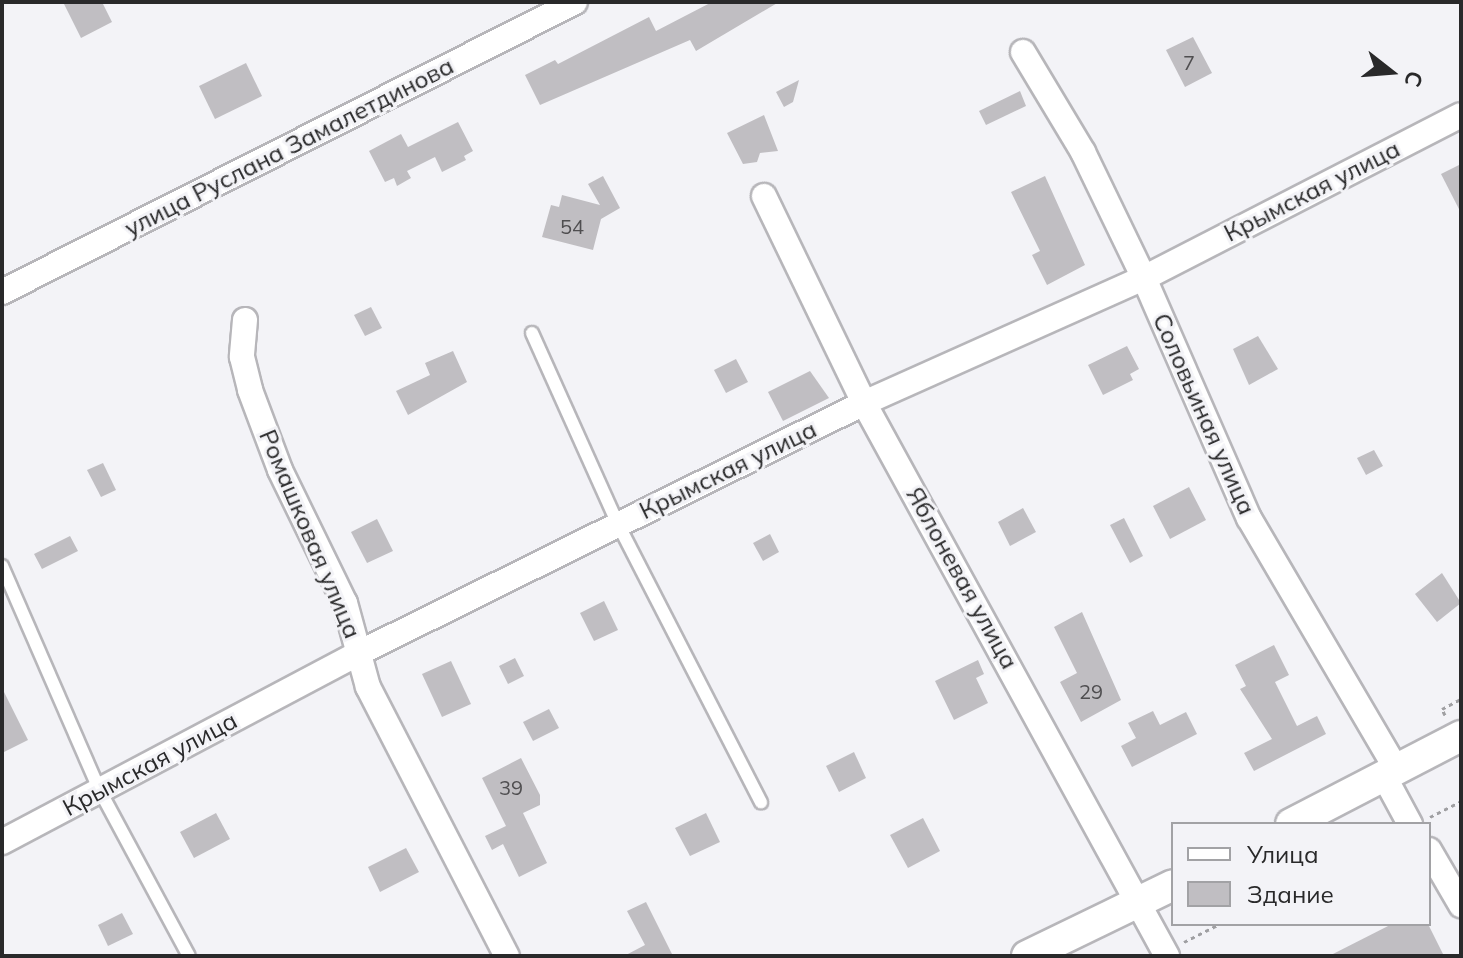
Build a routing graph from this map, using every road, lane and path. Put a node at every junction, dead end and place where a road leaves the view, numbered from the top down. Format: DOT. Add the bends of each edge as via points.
graph roads {
  1 [pos="575,2"];
  2 [pos="1023,52"];
  3 [pos="1461,115"];
  4 [pos="764,196"];
  5 [pos="1144,278"];
  6 [pos="2,292"];
  7 [pos="245,320"];
  8 [pos="532,333"];
  9 [pos="864,403"];
  10 [pos="618,524"];
  11 [pos="2,566"];
  12 [pos="359,653"];
  13 [pos="1461,736"];
  14 [pos="1390,773"];
  15 [pos="100,791"];
  16 [pos="1461,801"];
  17 [pos="761,802"];
  18 [pos="1419,821"];
  19 [pos="1295,822"];
  20 [pos="2,842"];
  21 [pos="1431,853"];
  22 [pos="1171,886"];
  23 [pos="1141,901"];
  24 [pos="1461,905"];
  25 [pos="189,956"];
  26 [pos="507,956"];
  27 [pos="1027,956"];
  28 [pos="1167,956"];
  1 -- 6 [label="street, улица Руслана Замалетдинова"];
  2 -- 5 [label="street, Соловьиная улица" via="1083,152"];
  3 -- 5 [label="street, Крымская улица"];
  4 -- 9 [label="street, Яблоневая улица"];
  5 -- 9 [label="street, Крымская улица"];
  5 -- 14 [label="street, Соловьиная улица" via="1249,518"];
  7 -- 12 [label="street, Ромашковая улица" via="242,357 250,390 280,470 345,603"];
  8 -- 10 [label="lane"];
  9 -- 10 [label="street, Крымская улица"];
  9 -- 23 [label="street, Яблоневая улица"];
  10 -- 12 [label="street, Крымская улица"];
  10 -- 17 [label="lane"];
  11 -- 15 [label="lane"];
  12 -- 15 [label="street, Крымская улица"];
  12 -- 26 [label="street, Ромашковая улица" via="368,687"];
  13 -- 14 [label="street"];
  14 -- 18 [label="street, Соловьиная улица"];
  14 -- 19 [label="street"];
  15 -- 20 [label="street, Крымская улица"];
  15 -- 25 [label="lane"];
  16 -- 18 [label="path"];
  21 -- 24 [label="street"];
  22 -- 23 [label="street"];
  23 -- 27 [label="street"];
  23 -- 28 [label="street, Яблоневая улица"];
}
